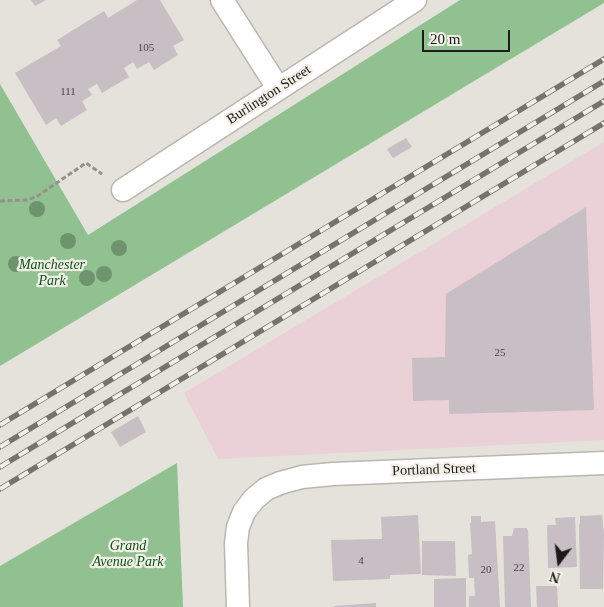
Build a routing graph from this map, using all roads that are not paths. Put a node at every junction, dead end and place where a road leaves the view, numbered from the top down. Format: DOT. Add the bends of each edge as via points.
graph roads {
  1 [pos="222,0"];
  2 [pos="415,0"];
  3 [pos="278,88"];
  4 [pos="123,190"];
  5 [pos="604,463"];
  6 [pos="238,607"];
  1 -- 3 [label="street"];
  2 -- 3 [label="street, Burlington Street"];
  3 -- 4 [label="street, Burlington Street"];
  5 -- 6 [label="street, Portland Street" via="333,474 290,479 266,488 244,512 238,527"];
}
